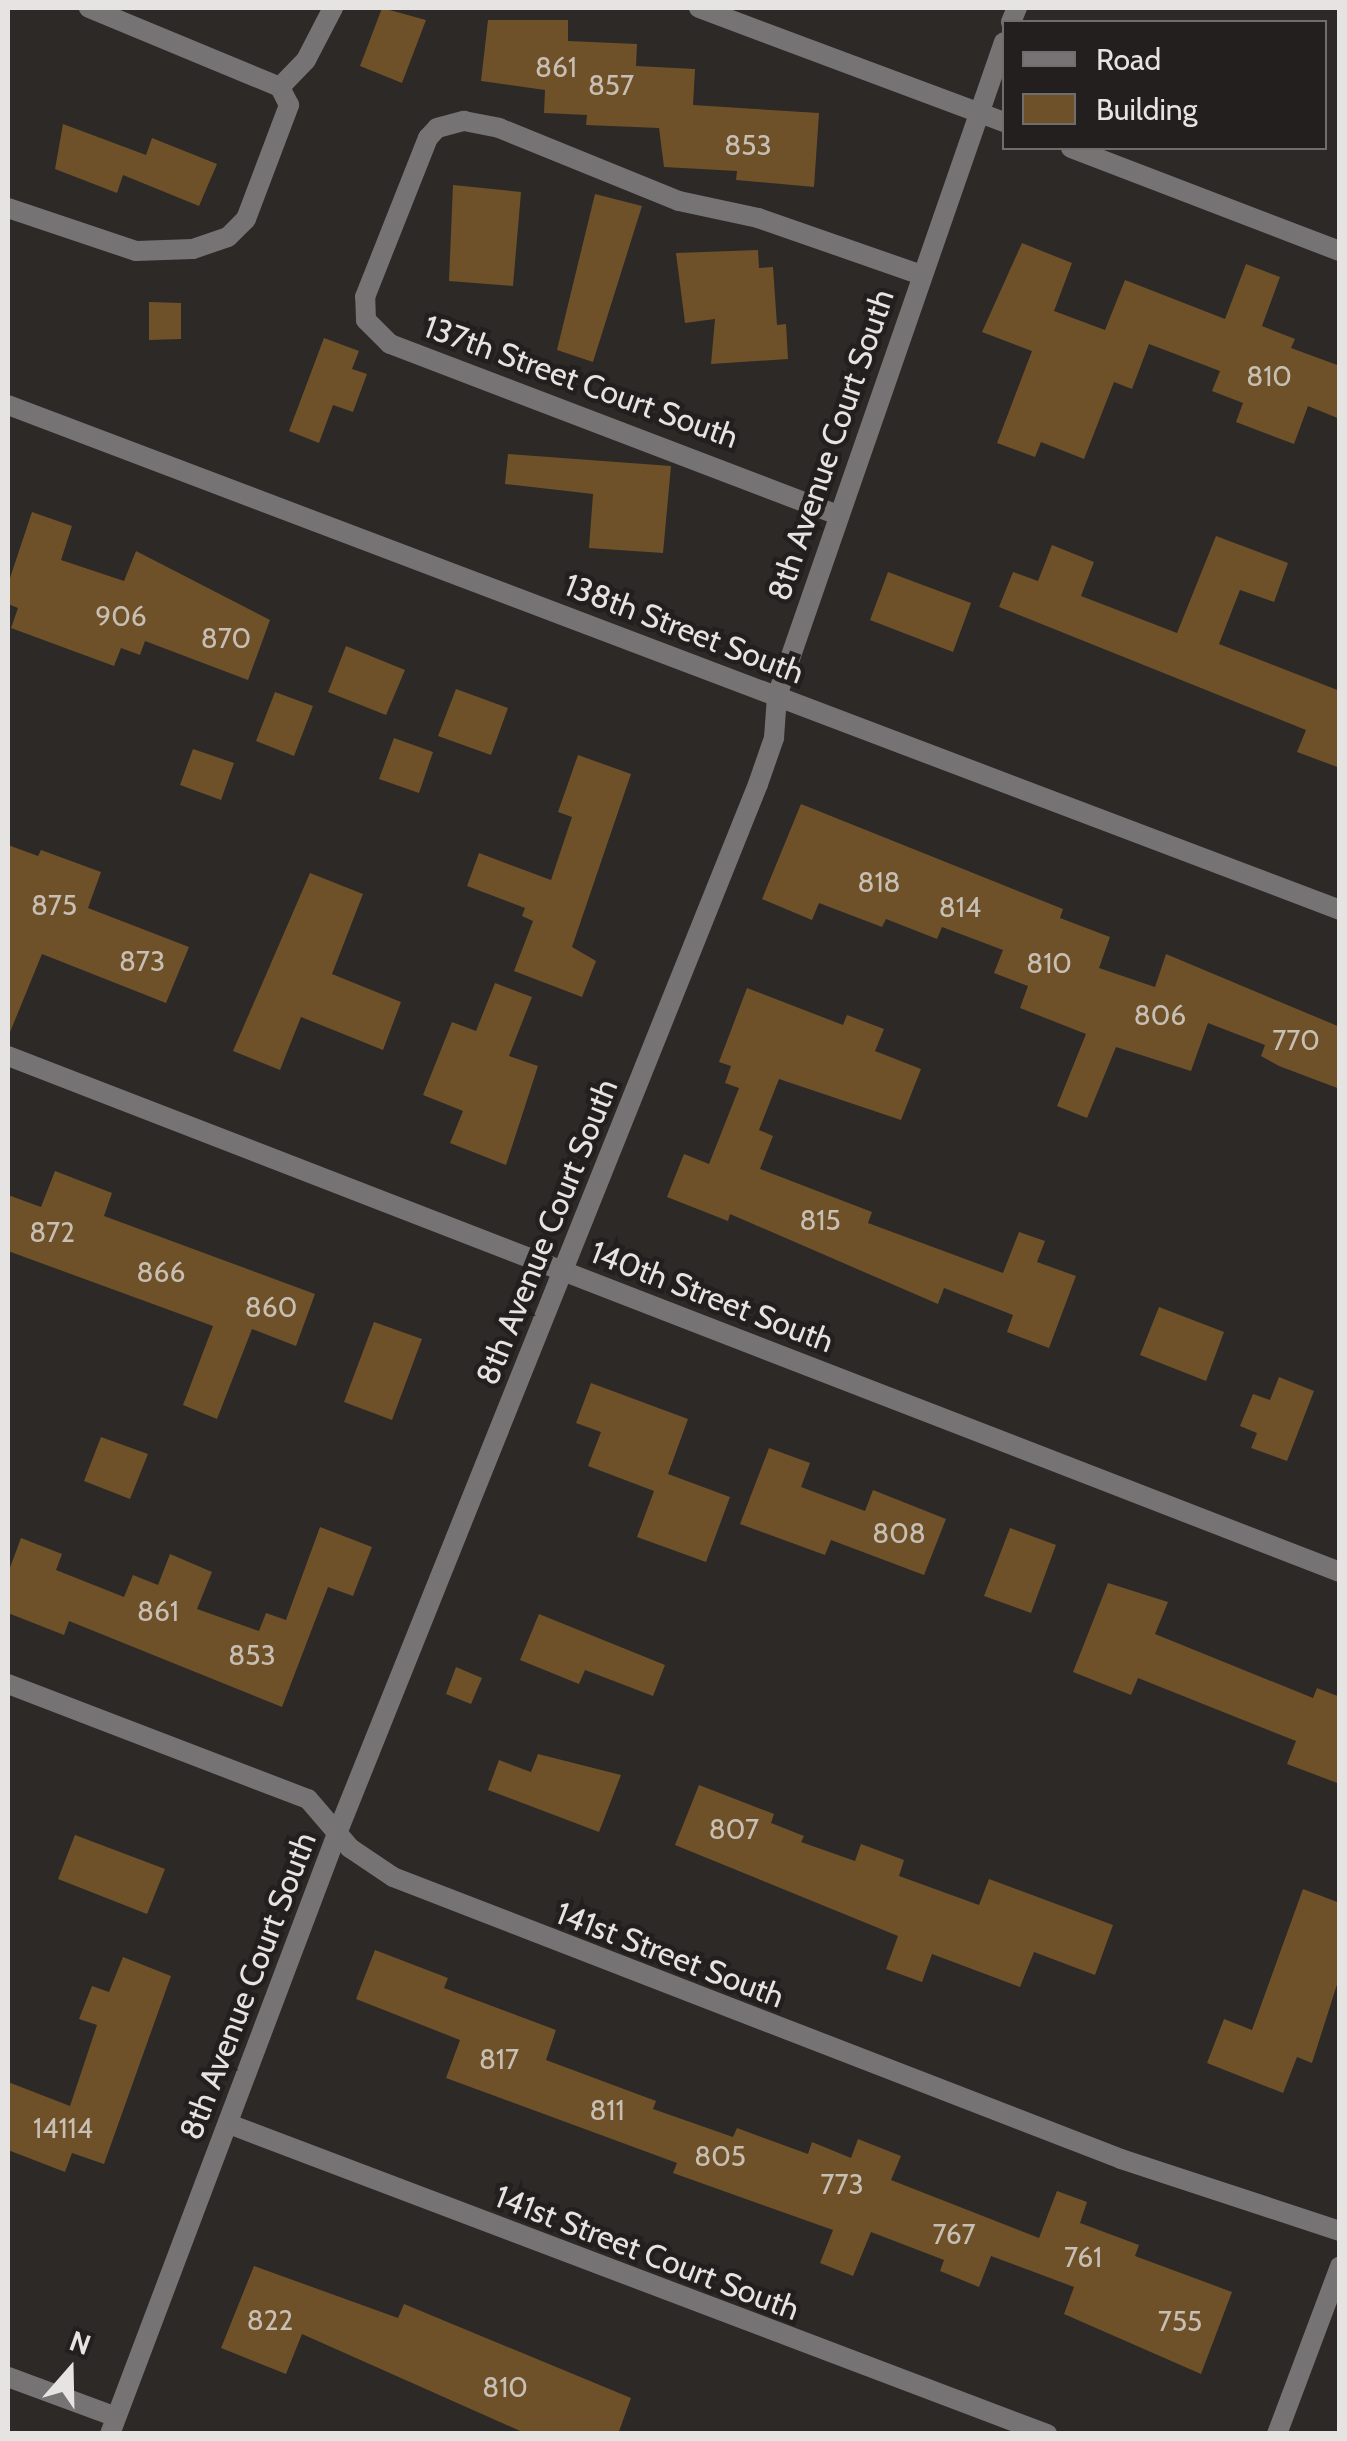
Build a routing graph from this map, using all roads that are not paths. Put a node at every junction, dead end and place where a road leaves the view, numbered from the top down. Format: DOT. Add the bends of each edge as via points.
graph roads {
  1 [pos="89,8"];
  2 [pos="333,8"];
  3 [pos="699,8"];
  4 [pos="1002,48"];
  5 [pos="280,87"];
  6 [pos="980,112"];
  7 [pos="1002,121"];
  8 [pos="1077,150"];
  9 [pos="8,208"];
  10 [pos="1340,251"];
  11 [pos="922,275"];
  12 [pos="8,405"];
  13 [pos="838,515"];
  14 [pos="776,696"];
  15 [pos="1340,910"];
  16 [pos="8,1056"];
  17 [pos="563,1272"];
  18 [pos="1340,1572"];
  19 [pos="8,1684"];
  20 [pos="338,1831"];
  21 [pos="229,2124"];
  22 [pos="1340,2231"];
  23 [pos="1340,2266"];
  24 [pos="8,2378"];
  25 [pos="113,2425"];
  26 [pos="1047,2434"];
  27 [pos="1277,2434"];
  1 -- 5 [label="street"];
  2 -- 5 [label="street" via="306,60"];
  3 -- 6 [label="street"];
  4 -- 6 [label="street, 8th Avenue Court South"];
  5 -- 9 [label="street" via="289,105 279,137 246,218 228,237 172,252 136,251"];
  6 -- 7 [label="street"];
  6 -- 11 [label="street, 8th Avenue Court South"];
  8 -- 10 [label="street"];
  11 -- 13 [label="street, 8th Avenue Court South"];
  11 -- 13 [label="street, 137th Street Court South" via="758,218 680,200 499,128 464,121 437,128 428,138 365,297 366,320 390,344"];
  12 -- 14 [label="street, 138th Street South"];
  13 -- 14 [label="street, 8th Avenue Court South"];
  14 -- 15 [label="street, 138th Street South"];
  14 -- 17 [label="street, 8th Avenue Court South" via="774,738 758,784"];
  16 -- 17 [label="street, 140th Street South"];
  17 -- 18 [label="street, 140th Street South"];
  17 -- 20 [label="street, 8th Avenue Court South"];
  19 -- 20 [label="street, 141st Street South" via="259,1776 308,1799"];
  20 -- 21 [label="street, 8th Avenue Court South"];
  20 -- 22 [label="street, 141st Street South" via="350,1848 392,1877 1121,2159"];
  21 -- 25 [label="street, 8th Avenue Court South"];
  21 -- 26 [label="street, 141st Street Court South"];
  23 -- 27 [label="street"];
  24 -- 25 [label="street"];
}
